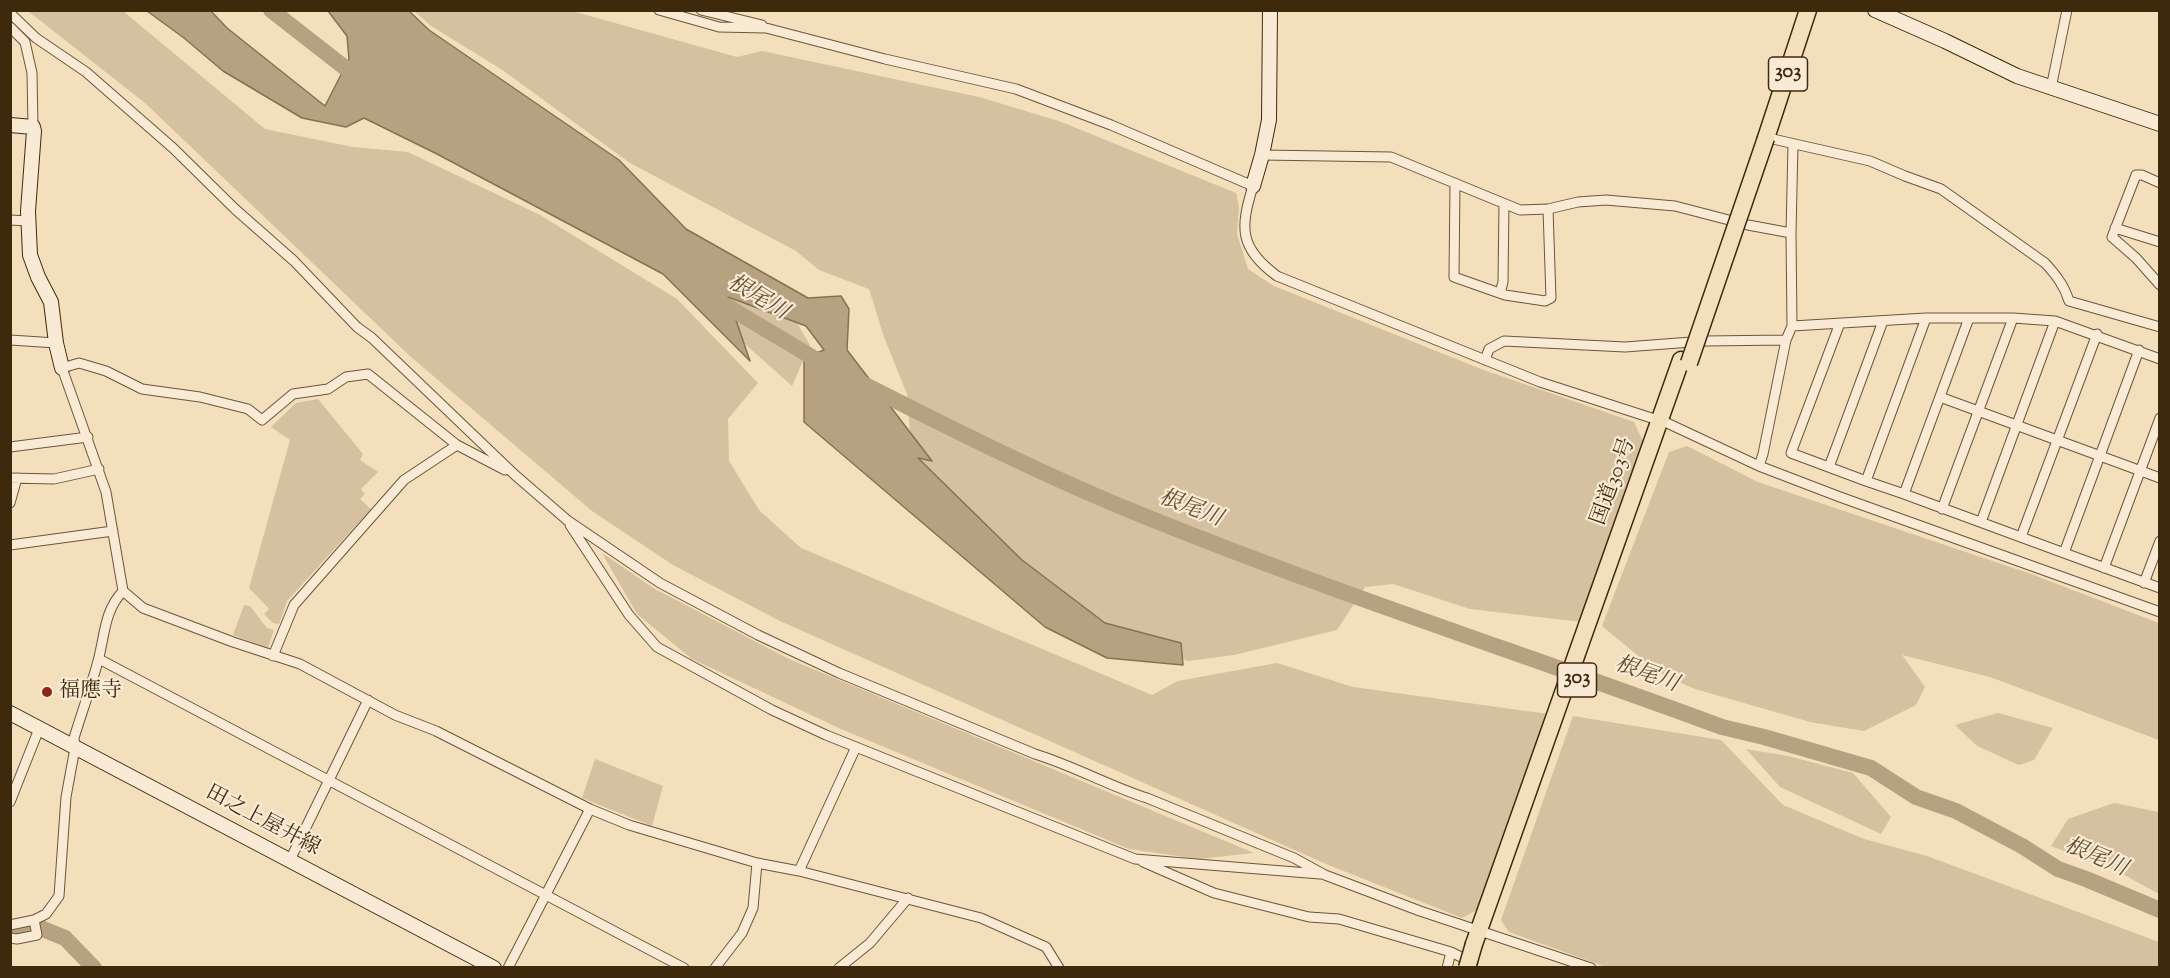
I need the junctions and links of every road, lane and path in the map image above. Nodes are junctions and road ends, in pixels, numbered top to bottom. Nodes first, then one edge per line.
1 (659, 10) edge
2 (701, 10) edge
3 (1270, 10) edge
4 (1800, 10) edge
5 (1809, 10) edge
6 (1875, 10) edge
7 (2067, 10) edge
8 (10, 13) edge
9 (10, 27) edge
10 (766, 28) junction
11 (10, 35) edge
12 (29, 44) junction
13 (2051, 88) junction
14 (2160, 124) edge
15 (10, 125) edge
16 (33, 127) junction
17 (1764, 137) junction
18 (1792, 144) junction
19 (1262, 155) junction
20 (1455, 183) junction
21 (2160, 183) edge
22 (1253, 186) junction
23 (1504, 204) junction
24 (1548, 209) junction
25 (10, 220) edge
26 (28, 221) junction
27 (2115, 228) junction
28 (1791, 233) junction
29 (2160, 242) edge
30 (2160, 285) edge
31 (1500, 293) junction
32 (1926, 318) junction
33 (1969, 318) junction
34 (2013, 318) junction
35 (1883, 321) junction
36 (2055, 321) junction
37 (1839, 323) junction
38 (1792, 326) junction
39 (2160, 327) edge
40 (2097, 334) junction
41 (10, 340) edge
42 (1786, 340) junction
43 (56, 344) junction
44 (2139, 350) junction
45 (2160, 359) edge
46 (1485, 360) junction
47 (62, 368) junction
48 (1940, 397) junction
49 (1979, 412) junction
50 (2160, 418) edge
51 (1663, 422) junction
52 (2015, 426) junction
53 (88, 437) junction
54 (2057, 441) junction
55 (457, 445) junction
56 (10, 447) edge
57 (2100, 456) junction
58 (1759, 466) junction
59 (1829, 467) junction
60 (99, 469) junction
61 (2140, 471) junction
62 (515, 475) junction
63 (14, 478) edge
64 (2160, 478) edge
65 (1866, 481) junction
66 (1904, 494) junction
67 (10, 502) edge
68 (1942, 509) junction
69 (567, 520) junction
70 (1981, 522) junction
71 (113, 531) junction
72 (2021, 537) junction
73 (2160, 541) edge
74 (10, 545) edge
75 (2064, 553) junction
76 (2104, 568) junction
77 (2144, 583) junction
78 (2160, 588) edge
79 (123, 591) junction
80 (2160, 612) edge
81 (273, 656) junction
82 (99, 659) junction
83 (368, 700) junction
84 (10, 713) edge
85 (39, 729) junction
86 (856, 747) junction
87 (75, 748) junction
88 (329, 780) junction
89 (10, 802) edge
90 (590, 809) junction
91 (1135, 859) junction
92 (290, 860) junction
93 (757, 863) junction
94 (799, 871) junction
95 (1325, 875) junction
96 (546, 895) junction
97 (908, 898) junction
98 (10, 925) edge
99 (35, 925) junction
100 (1483, 932) junction
101 (10, 939) edge
102 (1451, 952) junction
103 (1473, 966) edge
104 (494, 968) edge
105 (508, 968) edge
106 (684, 968) edge
107 (715, 968) edge
108 (840, 968) edge
109 (1059, 968) edge
110 (1447, 968) edge
111 (1591, 968) edge

1 - 10 street
2 - 10 street
3 - 19 street
4 - 17 highway, 国道303号 / 303
5 - 17 highway, 国道303号 / 303
6 - 13 street
7 - 13 street
8 - 62 street
9 - 12 street
10 - 22 street
11 - 12 street
12 - 16 street
13 - 14 street
15 - 16 street
16 - 26 street
17 - 18 street
17 - 51 highway, 国道303号 / 303, bridge
18 - 28 street
18 - 39 street
19 - 20 street
19 - 22 street
20 - 23 street
20 - 31 street
21 - 27 street
22 - 46 street
23 - 24 street
23 - 31 street
24 - 28 street
24 - 31 street
25 - 26 street
26 - 43 street
27 - 29 street
27 - 30 street
28 - 38 street
32 - 33 street
32 - 35 street
32 - 65 street
33 - 34 street
33 - 48 street
34 - 36 street
34 - 49 street
35 - 37 street
35 - 59 street
36 - 40 street
36 - 52 street
37 - 38 street
37 - 59 street
38 - 42 street
40 - 44 street
40 - 54 street
41 - 43 street
42 - 46 street
42 - 58 street
43 - 47 street
44 - 45 street
44 - 57 street
46 - 51 street
47 - 53 street
47 - 55 street
48 - 49 street
48 - 66 street
49 - 52 street
49 - 68 street
50 - 61 street
51 - 58 street
51 - 100 highway, 国道303号 / 303
52 - 54 street
52 - 70 street
53 - 56 street
53 - 60 street
54 - 57 street
54 - 72 street
55 - 62 street
55 - 81 street
57 - 61 street
57 - 75 street
58 - 80 street
59 - 65 street
60 - 63 street
60 - 71 street
61 - 64 street
61 - 76 street
62 - 69 street
63 - 67 street
65 - 66 street
66 - 68 street
68 - 70 street
69 - 86 street
69 - 95 street
70 - 72 street
71 - 74 street
71 - 79 street
72 - 75 street
73 - 77 street
75 - 76 street
76 - 77 street
77 - 78 street
79 - 81 street
79 - 82 street
81 - 83 street
82 - 87 street
82 - 88 street
83 - 88 street
83 - 90 street
84 - 85 street, 田之上屋井線
85 - 87 street, 田之上屋井線
85 - 89 street
86 - 91 street
86 - 94 street
87 - 92 street, 田之上屋井線
87 - 99 street
88 - 92 street
88 - 96 street
90 - 93 street
90 - 96 street
91 - 95 street
91 - 102 street
92 - 104 street, 田之上屋井線
93 - 94 street
93 - 107 street
94 - 97 street
95 - 100 street
96 - 105 street
96 - 106 street
97 - 108 street
97 - 109 street
98 - 99 street
99 - 101 street
100 - 103 highway, 国道303号 / 303, bridge
100 - 111 street
102 - 103 street
102 - 110 street

